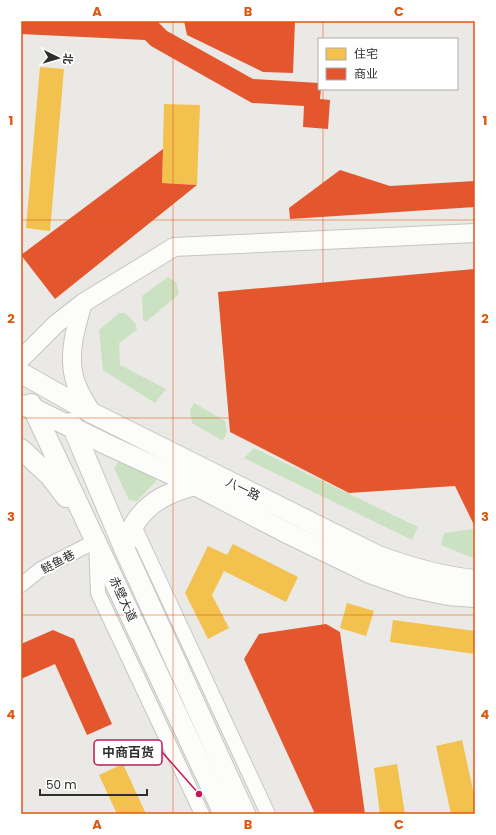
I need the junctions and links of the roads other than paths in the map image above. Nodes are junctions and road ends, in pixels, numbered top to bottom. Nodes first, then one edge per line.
1 (475, 233) edge
2 (83, 303) junction
3 (21, 359) edge
4 (21, 372) edge
5 (21, 384) edge
6 (59, 395) junction
7 (27, 406) edge
8 (92, 413) junction
9 (73, 428) junction
10 (21, 449) edge
11 (195, 485) junction
12 (134, 526) junction
13 (93, 535) junction
14 (124, 548) junction
15 (475, 580) edge
16 (21, 585) edge
17 (475, 597) edge
18 (202, 814) edge
19 (224, 814) edge
20 (245, 814) edge
21 (268, 814) edge

1 - 2 street
2 - 3 street
2 - 8 street
4 - 6 main road, 八一路
5 - 7 main road, 赤壁大道
6 - 8 main road, 八一路
6 - 9 main road, 赤壁大道
7 - 9 main road, 八一路
7 - 13 main road, 赤壁大道
8 - 15 main road, 八一路
9 - 11 main road, 八一路
9 - 14 main road, 赤壁大道
10 - 13 main road
11 - 12 main road
11 - 17 main road, 八一路
12 - 14 main road
12 - 21 street
13 - 16 street, 鲢鱼巷
13 - 18 street
13 - 19 main road, 赤壁大道
14 - 20 main road, 赤壁大道

